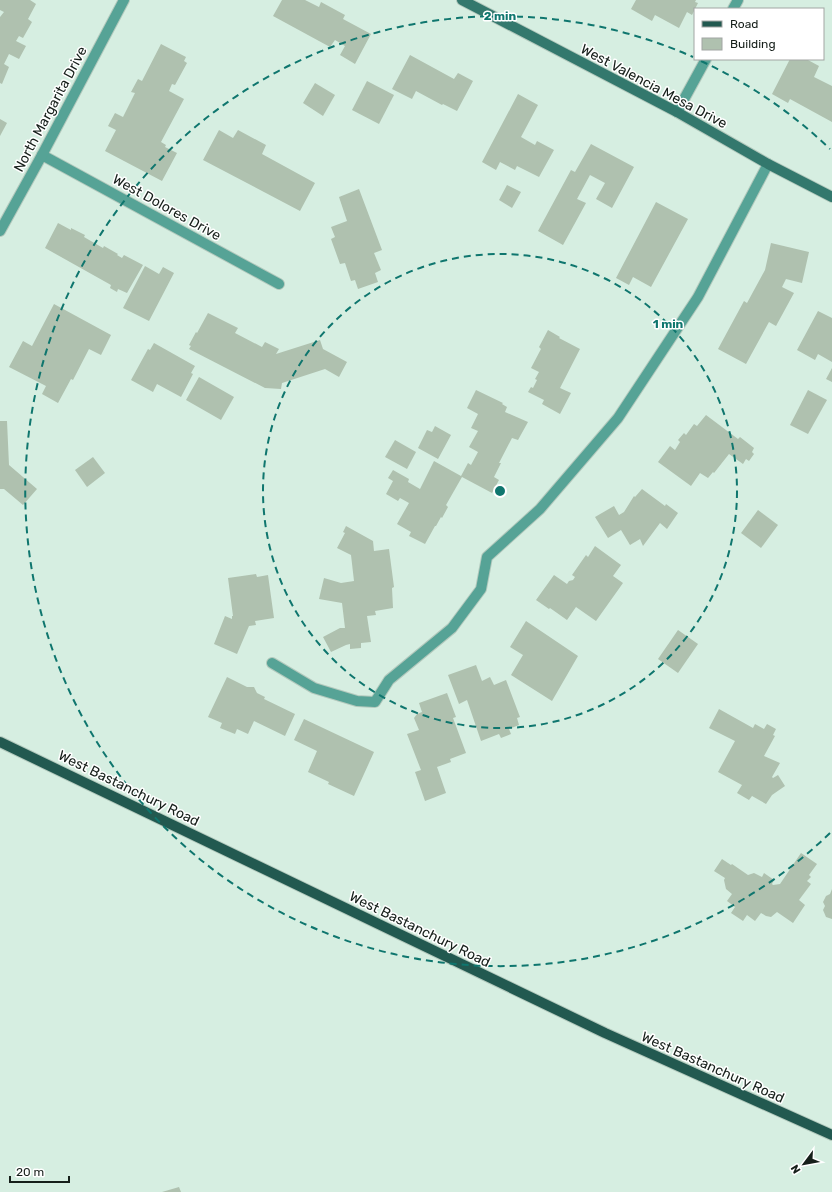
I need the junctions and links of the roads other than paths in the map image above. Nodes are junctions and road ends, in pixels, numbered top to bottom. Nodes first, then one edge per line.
1 (124, 0) edge
2 (462, 0) edge
3 (705, 60) edge
4 (677, 112) junction
5 (42, 155) junction
6 (768, 164) junction
7 (832, 197) edge
8 (0, 231) edge
9 (279, 284) dead end
10 (272, 663) dead end
11 (0, 742) edge
12 (832, 1135) edge

1 - 5 street, North Margarita Drive
2 - 4 street, West Valencia Mesa Drive
3 - 4 street
4 - 6 street, West Valencia Mesa Drive
5 - 8 street, North Margarita Drive
5 - 9 street, West Dolores Drive
6 - 7 street, West Valencia Mesa Drive
6 - 10 street
11 - 12 main road, West Bastanchury Road

